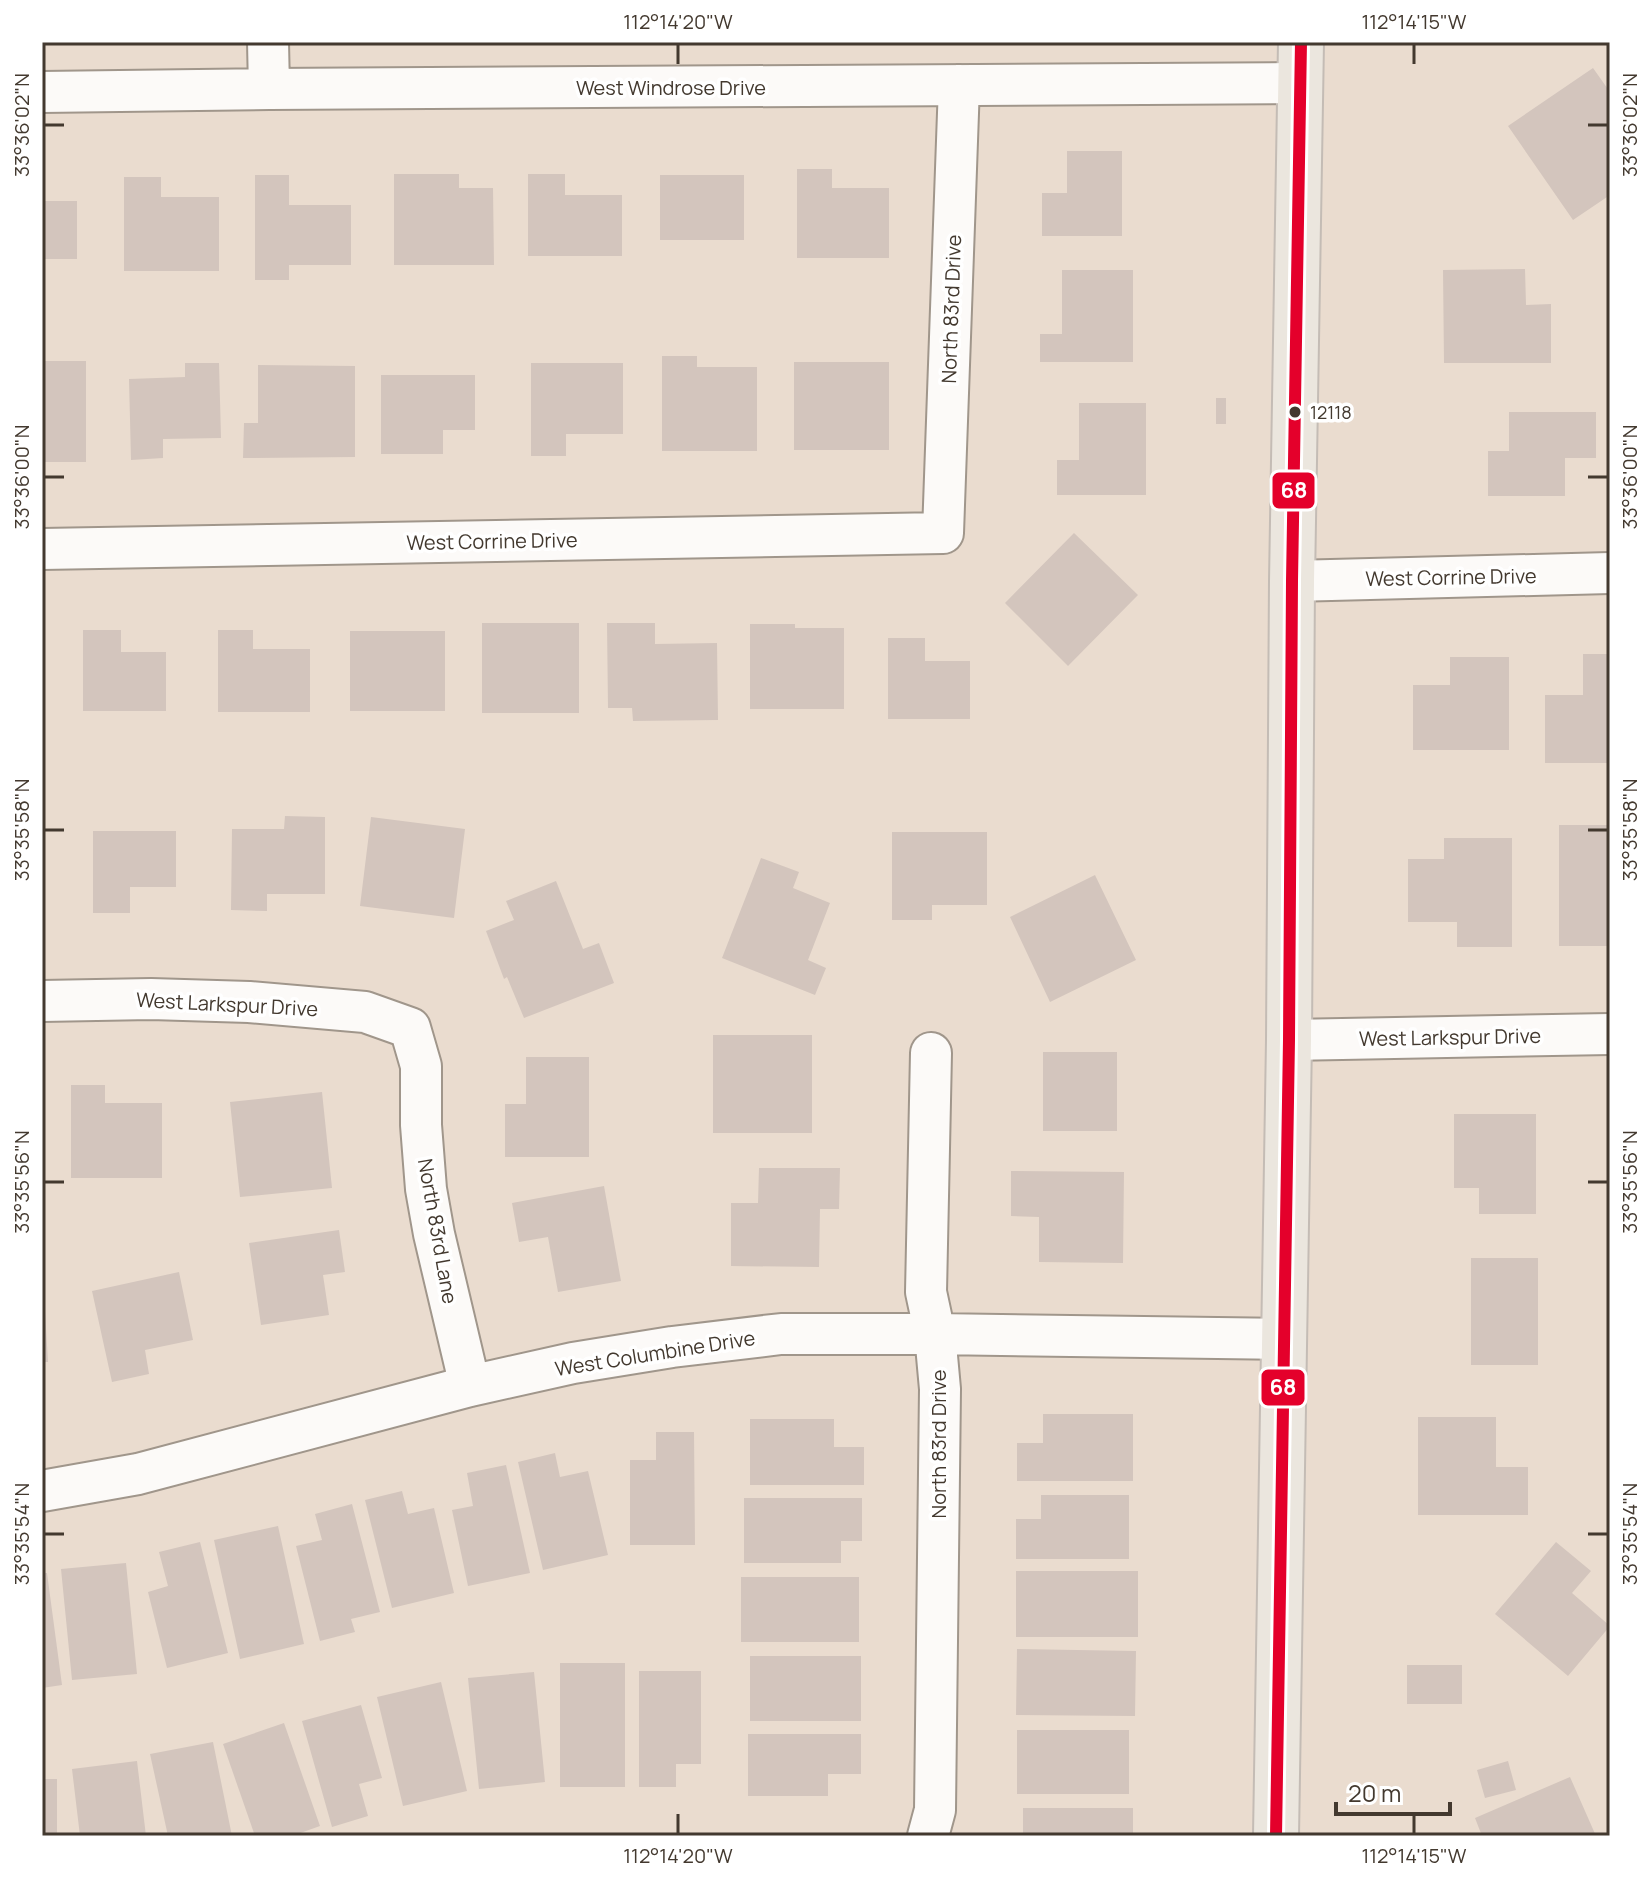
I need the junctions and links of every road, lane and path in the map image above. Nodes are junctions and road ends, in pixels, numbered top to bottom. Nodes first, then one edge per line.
1 (268, 42) edge
2 (1301, 63) edge
3 (959, 85) junction
4 (269, 89) junction
5 (42, 92) edge
6 (943, 533) joint
7 (42, 549) edge
8 (1610, 573) edge
9 (1292, 581) junction
10 (42, 1001) edge
11 (410, 1028) joint
12 (1610, 1034) edge
13 (1289, 1040) junction
14 (931, 1053) dead end
15 (935, 1334) junction
16 (1283, 1339) junction
17 (470, 1386) junction
18 (42, 1491) edge
19 (928, 1836) edge
20 (1276, 1836) edge

1 - 4 street
2 - 3 street, West Windrose Drive
2 - 9 main road
3 - 4 street, West Windrose Drive
3 - 6 street, North 83rd Drive
4 - 5 street, West Windrose Drive
6 - 7 street, West Corrine Drive
8 - 9 street, West Corrine Drive
9 - 13 main road
10 - 11 street, West Larkspur Drive
11 - 17 street, North 83rd Lane
12 - 13 street, West Larkspur Drive
13 - 16 main road
14 - 15 street, North 83rd Drive
15 - 16 street, West Columbine Drive
15 - 17 street, West Columbine Drive
15 - 19 street, North 83rd Drive
16 - 20 main road
17 - 18 street, West Columbine Drive

